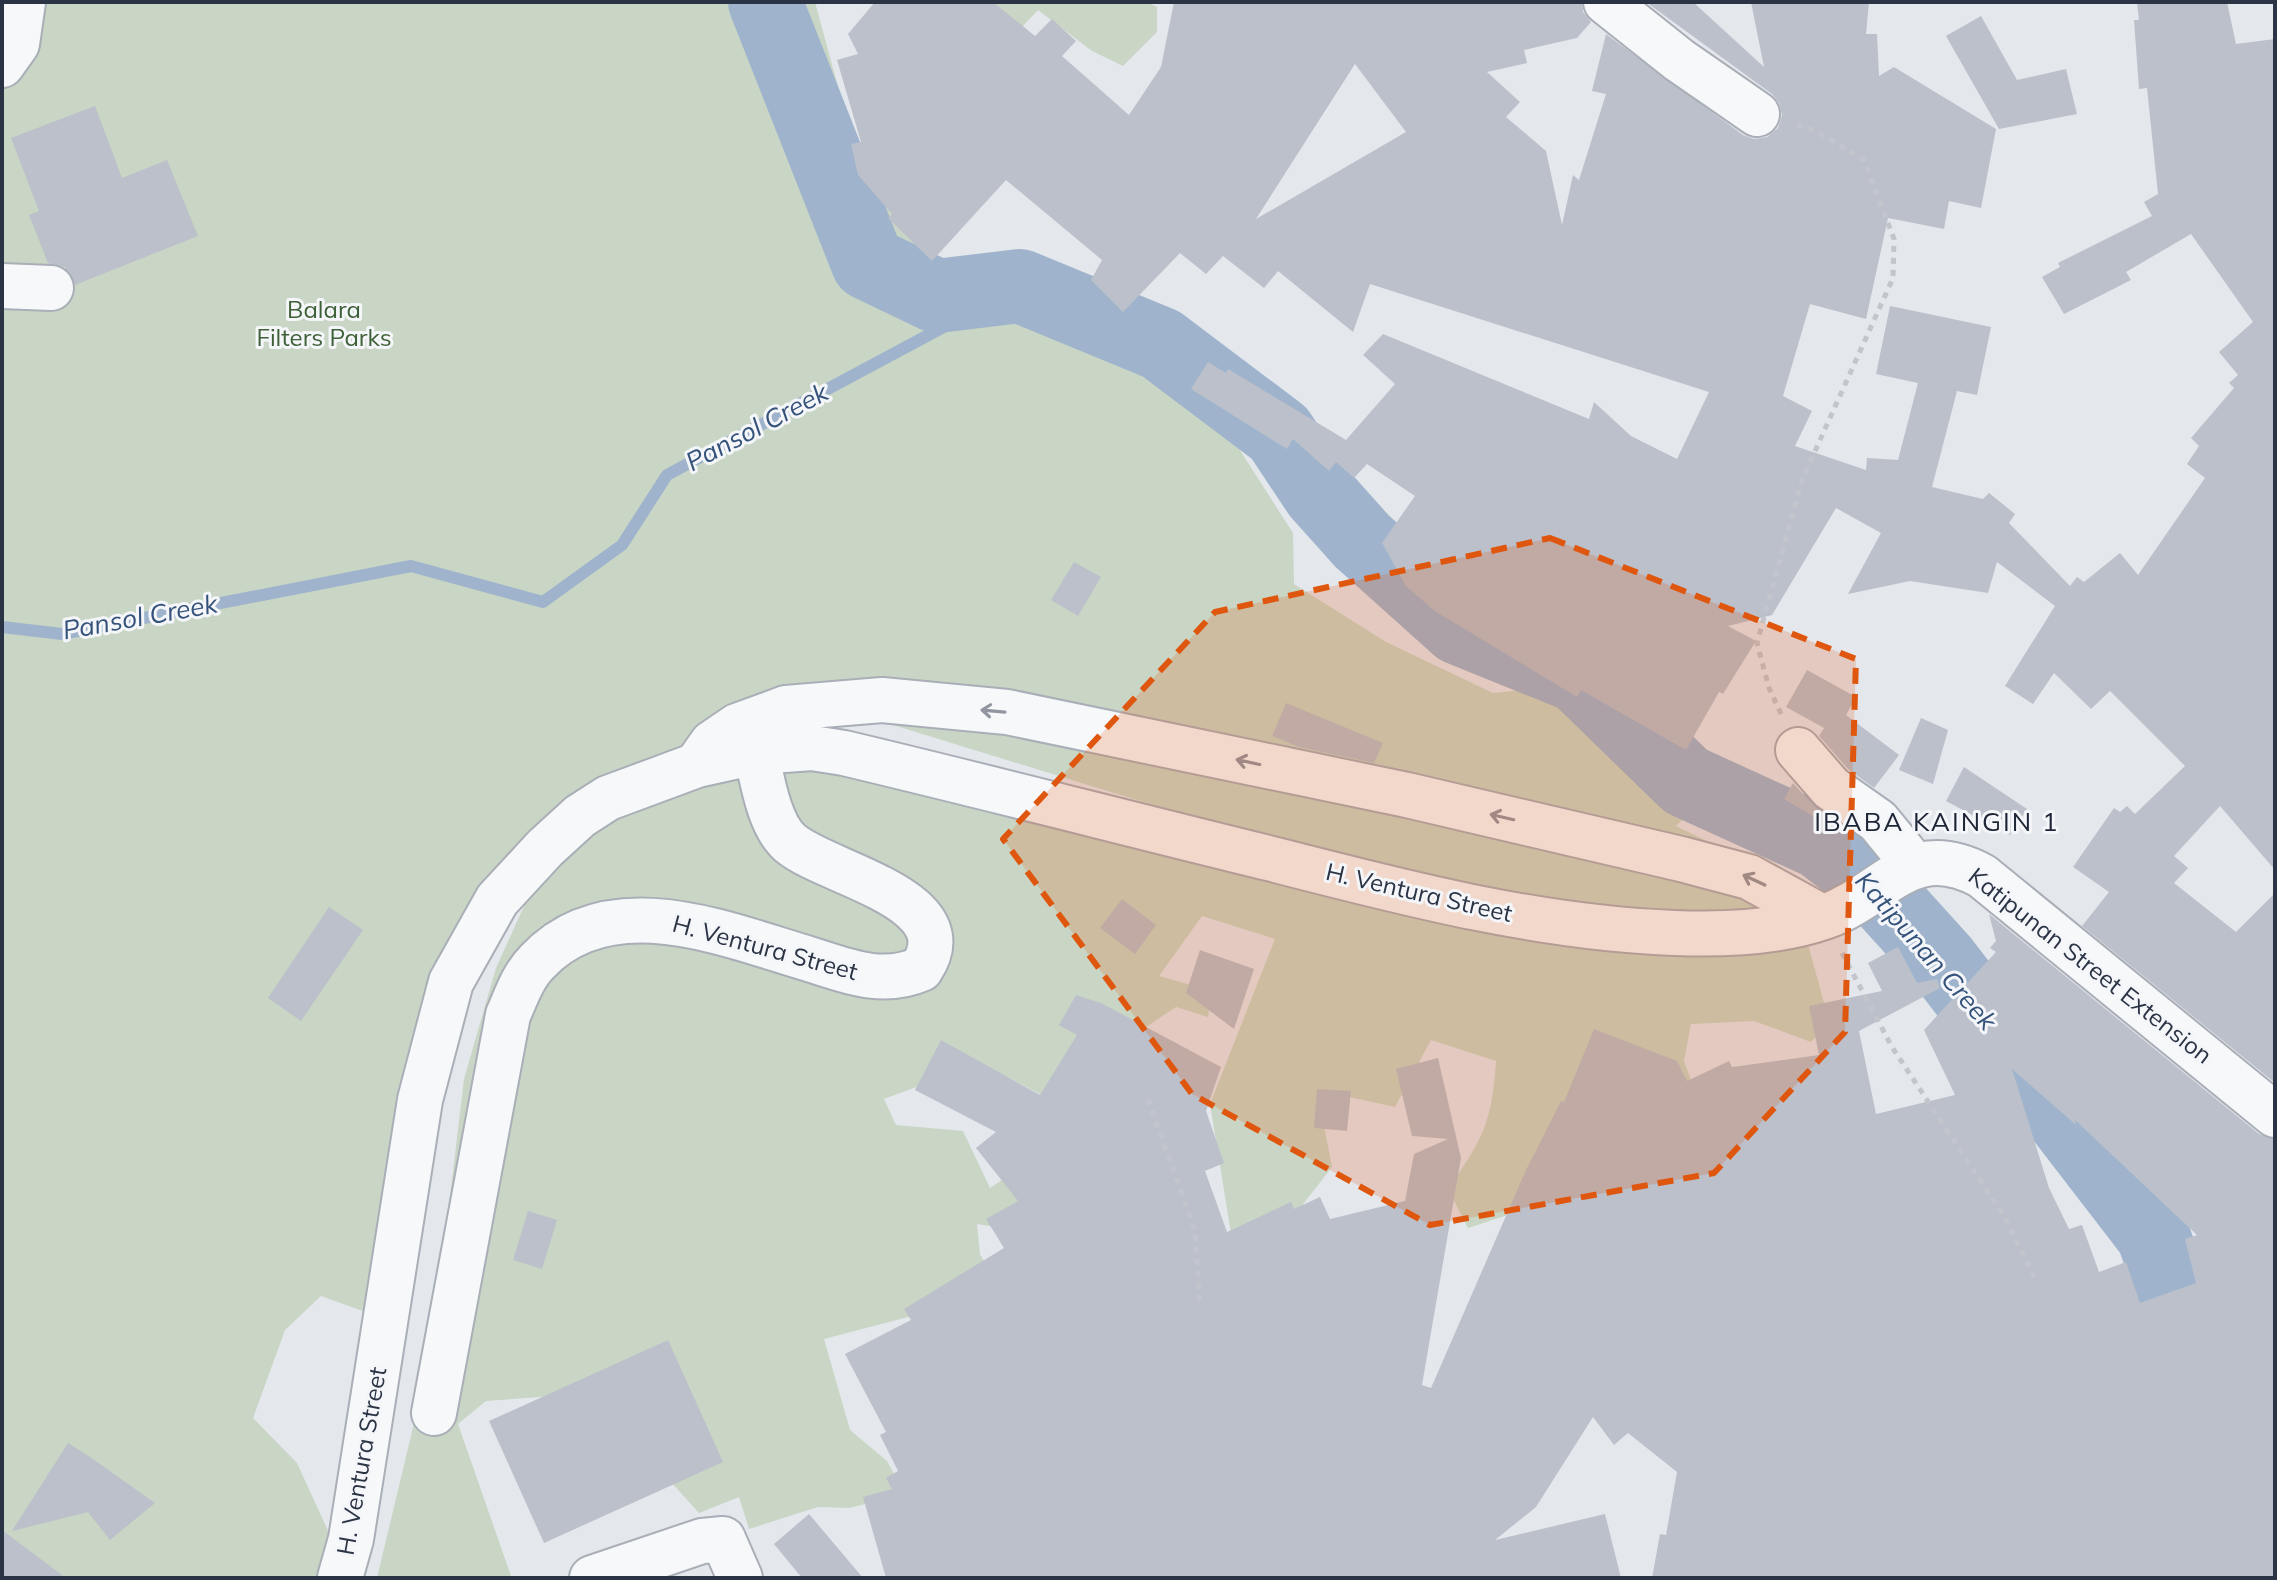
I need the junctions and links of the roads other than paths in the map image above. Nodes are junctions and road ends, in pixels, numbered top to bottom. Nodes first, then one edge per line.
1 (23, 2) edge
2 (1606, 2) edge
3 (2, 65) edge
4 (1757, 114) road end
5 (2, 286) edge
6 (51, 288) dead end
7 (1798, 750) road end
8 (756, 752) junction
9 (697, 765) junction
10 (1902, 870) junction
11 (1835, 912) junction
12 (513, 913) dead end
13 (2275, 1115) edge
14 (434, 1413) dead end
15 (340, 1578) edge
16 (370, 1578) edge
17 (592, 1578) edge
18 (740, 1578) edge

1 - 3 street
2 - 4 street
5 - 6 street
7 - 10 street
8 - 9 street, H. Ventura Street
8 - 11 street, H. Ventura Street
8 - 14 street, H. Ventura Street
11 -> 9 street
9 - 15 street, H. Ventura Street
10 - 11 street, H. Ventura Street
10 - 13 street, Katipunan Street Extension
12 - 16 street
17 - 18 street

